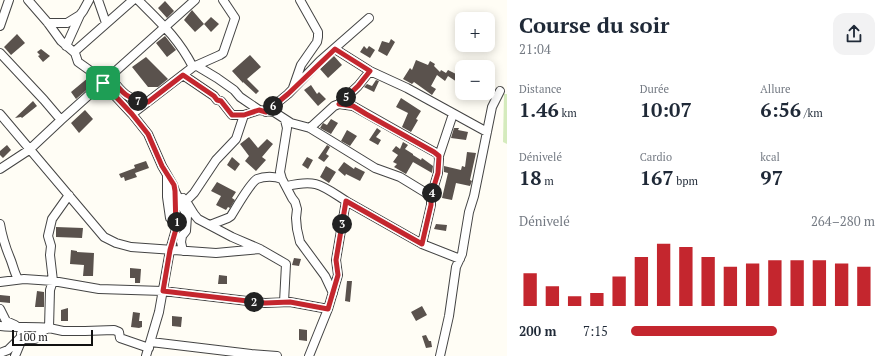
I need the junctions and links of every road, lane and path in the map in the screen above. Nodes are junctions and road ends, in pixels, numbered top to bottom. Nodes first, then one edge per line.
1 (28, 0) edge
2 (89, 0) edge
3 (98, 0) edge
4 (223, 0) edge
5 (300, 0) edge
6 (132, 1) edge
7 (191, 1) edge
8 (6, 4) edge
9 (80, 15) junction
10 (369, 18) dead end
11 (48, 23) junction
12 (106, 23) junction
13 (0, 26) edge
14 (166, 27) junction
15 (64, 43) junction
16 (335, 49) junction
17 (74, 52) junction
18 (0, 53) edge
19 (195, 67) junction
20 (370, 71) junction
21 (183, 75) junction
22 (110, 77) junction
23 (103, 83) junction
24 (293, 88) junction
25 (500, 91) dead end
26 (119, 95) junction
27 (148, 102) junction
28 (339, 104) junction
29 (263, 111) junction
30 (0, 114) edge
31 (132, 114) junction
32 (453, 114) junction
33 (244, 115) junction
34 (61, 120) junction
35 (285, 120) junction
36 (310, 128) junction
37 (487, 132) junction
38 (30, 150) junction
39 (439, 156) junction
40 (0, 169) edge
41 (167, 175) junction
42 (282, 179) junction
43 (287, 186) junction
44 (175, 191) junction
45 (69, 195) junction
46 (431, 196) junction
47 (186, 201) junction
48 (346, 201) junction
49 (177, 223) junction
50 (0, 224) edge
51 (210, 225) junction
52 (422, 244) junction
53 (260, 249) junction
54 (170, 250) junction
55 (183, 251) junction
56 (460, 259) junction
57 (18, 279) junction
58 (53, 281) junction
59 (0, 282) edge
60 (163, 291) junction
61 (333, 292) junction
62 (284, 302) junction
63 (0, 309) edge
64 (328, 309) junction
65 (0, 326) edge
66 (18, 328) junction
67 (49, 328) junction
68 (22, 337) junction
69 (149, 348) edge
70 (0, 353) edge
71 (251, 355) edge
72 (15, 356) edge
73 (277, 356) edge
74 (309, 356) edge
75 (440, 356) edge

1 - 11 street
2 - 9 street
3 - 12 street
4 - 19 street
5 - 24 street
6 - 12 street
6 - 14 street
7 - 14 street
8 - 13 street
9 - 11 street
9 - 15 street
10 - 16 street
11 - 15 street
12 - 17 street
14 - 19 street
14 - 22 street
15 - 17 street
16 - 20 street
16 - 24 street
17 - 23 street
18 - 34 street
19 - 21 street
19 - 29 street
20 - 28 street
20 - 32 street
21 - 27 street
21 - 33 street
22 - 23 street
22 - 26 street
23 - 26 street
23 - 34 street
24 - 29 street
25 - 37 street
26 - 27 street
26 - 31 street
27 - 31 street
28 - 36 street
28 - 39 street
29 - 33 street
29 - 35 street
30 - 38 street
31 - 41 street
32 - 37 street
32 - 39 street
33 - 47 street
34 - 38 street
35 - 36 street
35 - 42 street
36 - 46 street
37 - 56 street
38 - 40 street
38 - 45 street
39 - 46 street
41 - 44 street
41 - 49 street
42 - 43 street
42 - 51 street
43 - 48 street
43 - 61 street
44 - 47 street
44 - 49 street
44 - 55 street
45 - 54 street
45 - 58 street
46 - 52 street
47 - 51 street
48 - 52 street
48 - 61 street
49 - 54 street
50 - 57 street
51 - 53 street
52 - 56 street
53 - 55 street
53 - 62 street
54 - 55 street
54 - 60 street
56 - 75 street
57 - 58 street
57 - 59 street
58 - 60 street
58 - 67 street
60 - 62 street
60 - 69 street
61 - 64 street
62 - 64 street
63 - 66 street
64 - 74 street
65 - 66 street
66 - 67 street
66 - 68 street
67 - 68 street
67 - 69 street
68 - 70 street
68 - 72 street
69 - 71 street
71 - 73 street

